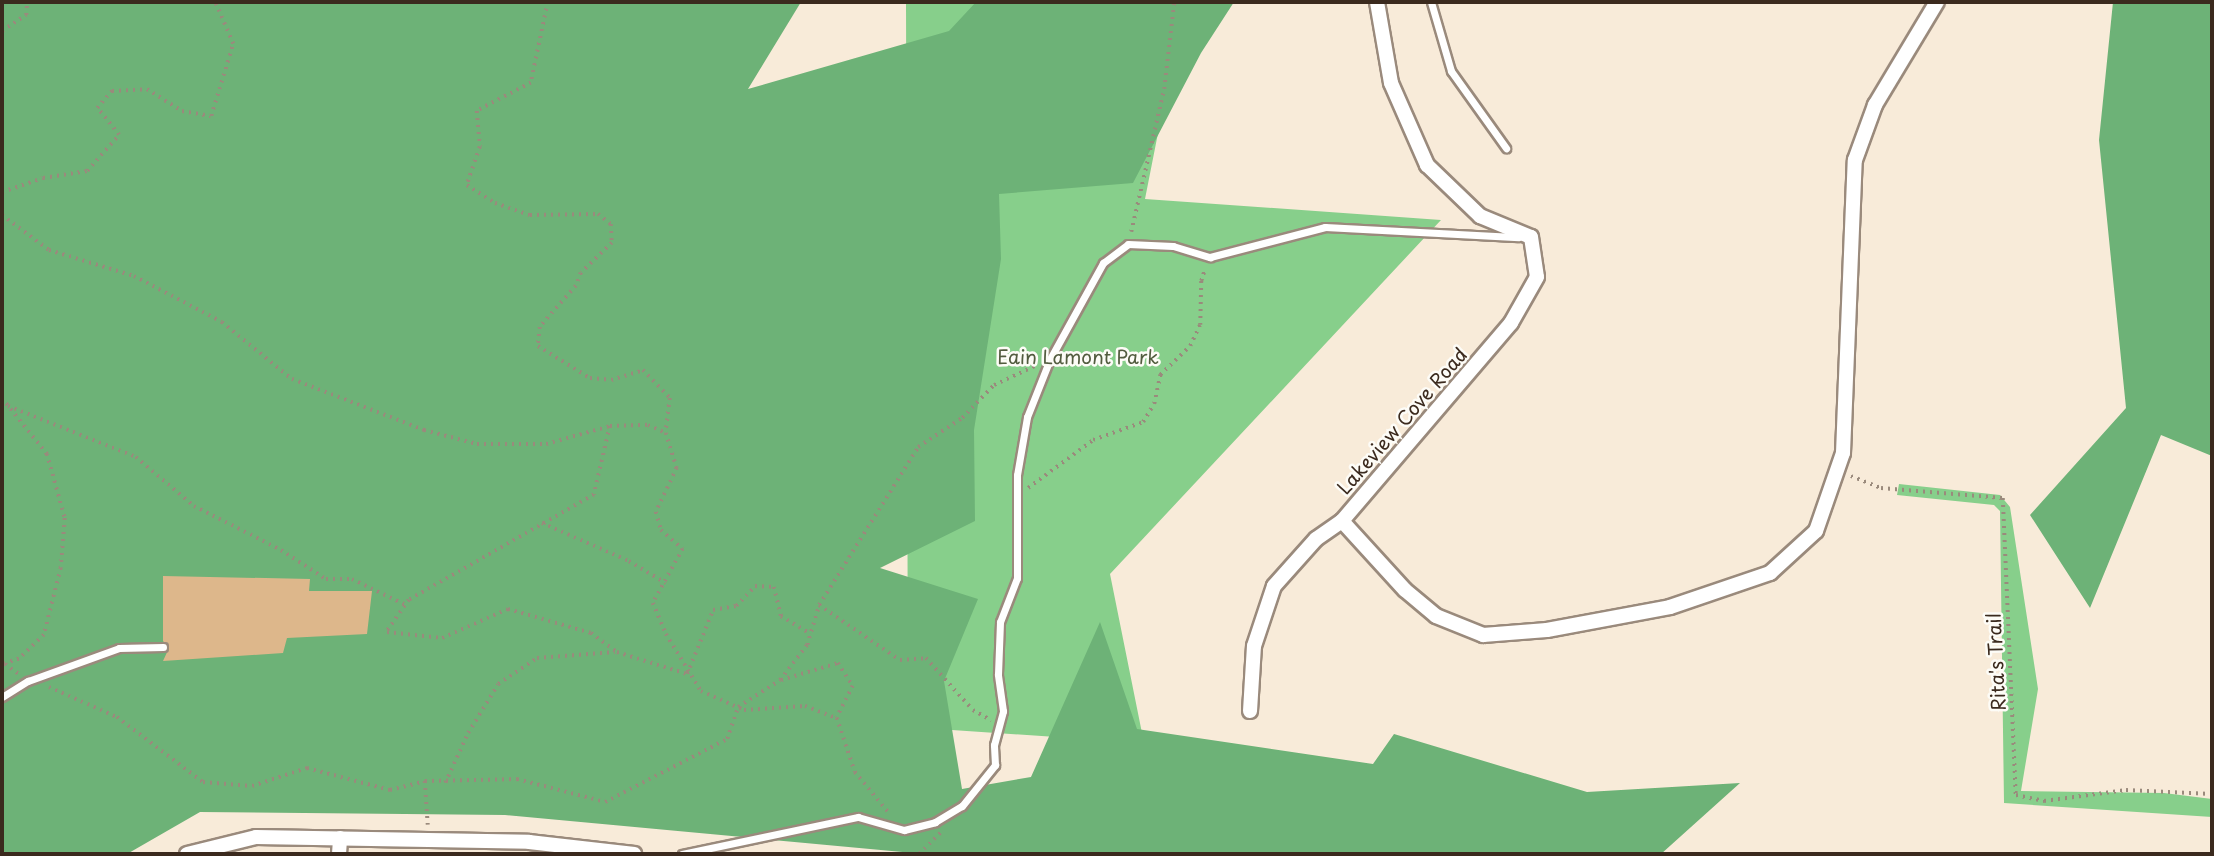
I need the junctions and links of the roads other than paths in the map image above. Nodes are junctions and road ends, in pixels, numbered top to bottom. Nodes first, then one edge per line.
1 (1377, 2) edge
2 (1431, 2) edge
3 (1937, 2) edge
4 (1506, 148) dead end
5 (1531, 237) junction
6 (1342, 521) junction
7 (163, 647) dead end
8 (2, 697) edge
9 (1250, 711) dead end
10 (340, 838) junction
11 (187, 854) edge
12 (340, 854) edge
13 (634, 854) edge
14 (682, 854) edge

1 - 5 street
2 - 4 lane
3 - 6 street, Lakeview Cove Road
5 - 6 street, Lakeview Cove Road
5 - 14 lane
6 - 9 street
7 - 8 lane
10 - 11 street
10 - 12 street
10 - 13 street

